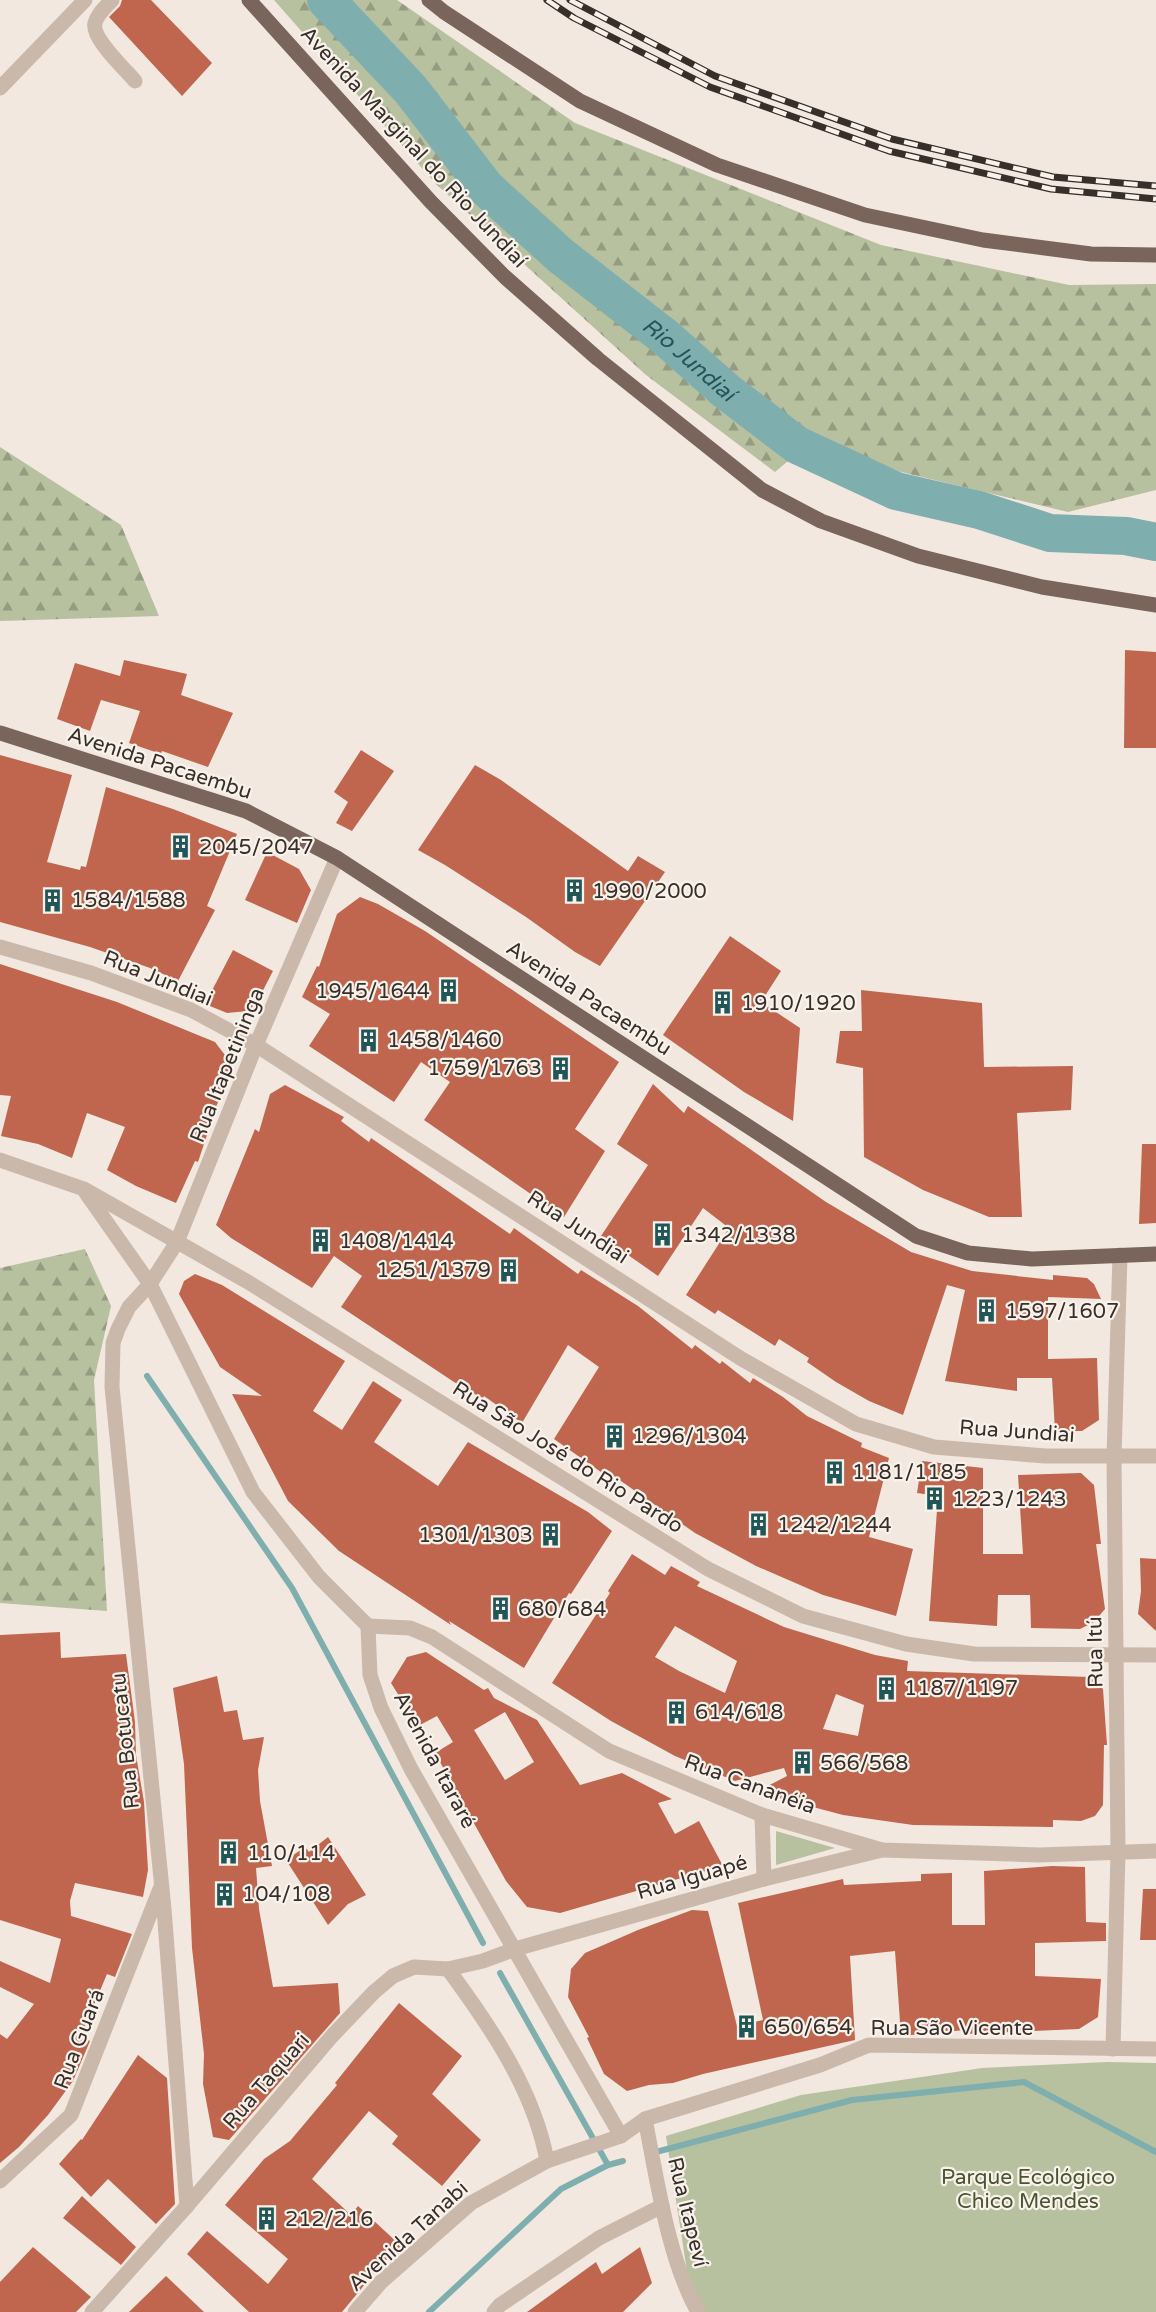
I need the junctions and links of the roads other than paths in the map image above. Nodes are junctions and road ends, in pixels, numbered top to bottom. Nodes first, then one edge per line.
1 (85, 0) edge
2 (112, 0) edge
3 (249, 0) edge
4 (429, 0) edge
5 (135, 81) dead end
6 (0, 88) edge
7 (1156, 255) edge
8 (1156, 605) edge
9 (0, 733) edge
10 (338, 858) junction
11 (0, 947) edge
12 (256, 1046) junction
13 (0, 1160) edge
14 (84, 1189) junction
15 (177, 1242) junction
16 (1156, 1254) edge
17 (1120, 1255) junction
18 (150, 1284) junction
19 (1156, 1456) edge
20 (1114, 1457) junction
21 (368, 1626) junction
22 (1156, 1655) edge
23 (1116, 1656) junction
24 (762, 1815) junction
25 (882, 1850) junction
26 (1156, 1851) edge
27 (1118, 1852) junction
28 (764, 1879) junction
29 (160, 1887) junction
30 (515, 1949) junction
31 (448, 1968) junction
32 (1113, 2049) junction
33 (1156, 2049) edge
34 (645, 2119) junction
35 (621, 2136) junction
36 (547, 2160) junction
37 (0, 2181) edge
38 (187, 2206) junction
39 (662, 2206) junction
40 (92, 2312) edge
41 (355, 2312) edge
42 (494, 2312) edge
43 (698, 2312) edge

1 - 6 street
2 - 5 street
3 - 8 main road, Avenida Marginal do Rio Jundiaí
4 - 7 main road
9 - 10 main road, Avenida Pacaembu
10 - 12 street, Rua Itapetininga
10 - 17 main road, Avenida Pacaembu
11 - 12 street, Rua Jundiai
12 - 15 street, Rua Itapetininga
12 - 20 street, Rua Jundiai
13 - 14 street, Rua São José do Rio Pardo
14 - 15 street, Rua São José do Rio Pardo
14 - 18 street
15 - 18 street, Rua Itapetininga
15 - 23 street, Rua São José do Rio Pardo
16 - 17 main road, Avenida Pacaembu
17 - 20 street, Rua Itú
18 - 21 street
18 - 29 street, Rua Botucatu
19 - 20 street, Rua Jundiai
20 - 23 street, Rua Itú
21 - 24 street, Rua Cananéia
21 - 30 street, Avenida Itararé
22 - 23 street, Rua São José do Rio Pardo
23 - 27 street, Rua Itú
24 - 25 street, Rua Cananéia
24 - 28 street
25 - 27 street, Rua Cananéia
25 - 28 street, Rua Iguapé
26 - 27 street, Rua Cananéia
27 - 32 street, Rua Itú
28 - 30 street, Rua Iguapé
29 - 37 street, Rua Guará
29 - 38 street, Rua Botucatu
30 - 31 street, Rua Taquari
30 - 35 street, Avenida Itararé
31 - 36 street
31 - 38 street, Rua Taquari
32 - 33 street, Rua São Vicente
32 - 34 street, Rua São Vicente
34 - 35 street, Rua São Vicente
34 - 39 street, Rua Itapeví
35 - 36 street, Avenida Tanabi
36 - 41 street, Avenida Tanabi
38 - 40 street, Rua Taquari
39 - 42 street
39 - 43 street, Rua Itapeví

